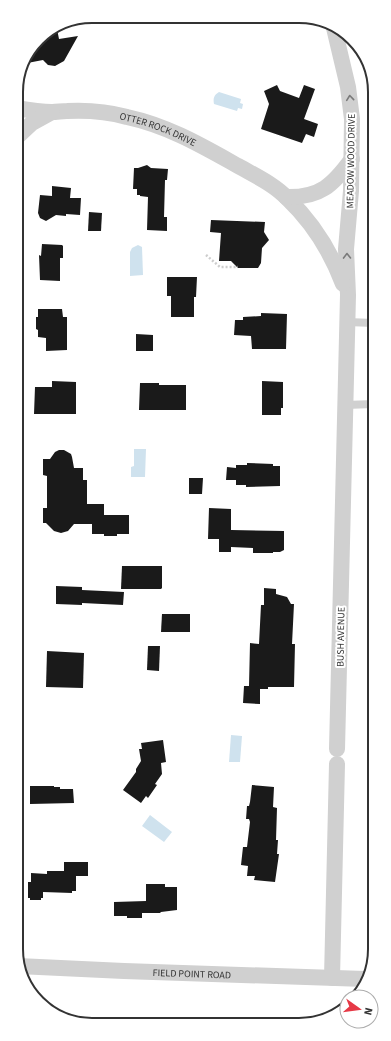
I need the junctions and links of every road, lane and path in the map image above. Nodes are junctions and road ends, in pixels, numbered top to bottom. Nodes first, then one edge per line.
1 (335, 33) edge
2 (23, 109) edge
3 (52, 112) junction
4 (23, 131) edge
5 (352, 159) junction
6 (286, 197) junction
7 (206, 255) dead end
8 (238, 266) dead end
9 (348, 295) junction
10 (347, 322) junction
11 (368, 323) edge
12 (368, 404) edge
13 (345, 406) junction
14 (25, 966) edge
15 (332, 978) junction
16 (361, 979) edge

5 -> 1 street, MEADOW WOOD DRIVE
2 - 3 street, OTTER ROCK DRIVE
3 - 4 street
3 - 6 street, OTTER ROCK DRIVE
5 - 6 street
9 -> 5 street, MEADOW WOOD DRIVE
6 - 9 street, OTTER ROCK DRIVE
7 - 8 path
9 - 10 street, BUSH AVENUE
10 - 11 lane
10 - 13 street, BUSH AVENUE
12 - 13 lane
13 - 15 street, BUSH AVENUE
14 - 15 street, FIELD POINT ROAD
15 - 16 street, FIELD POINT ROAD

